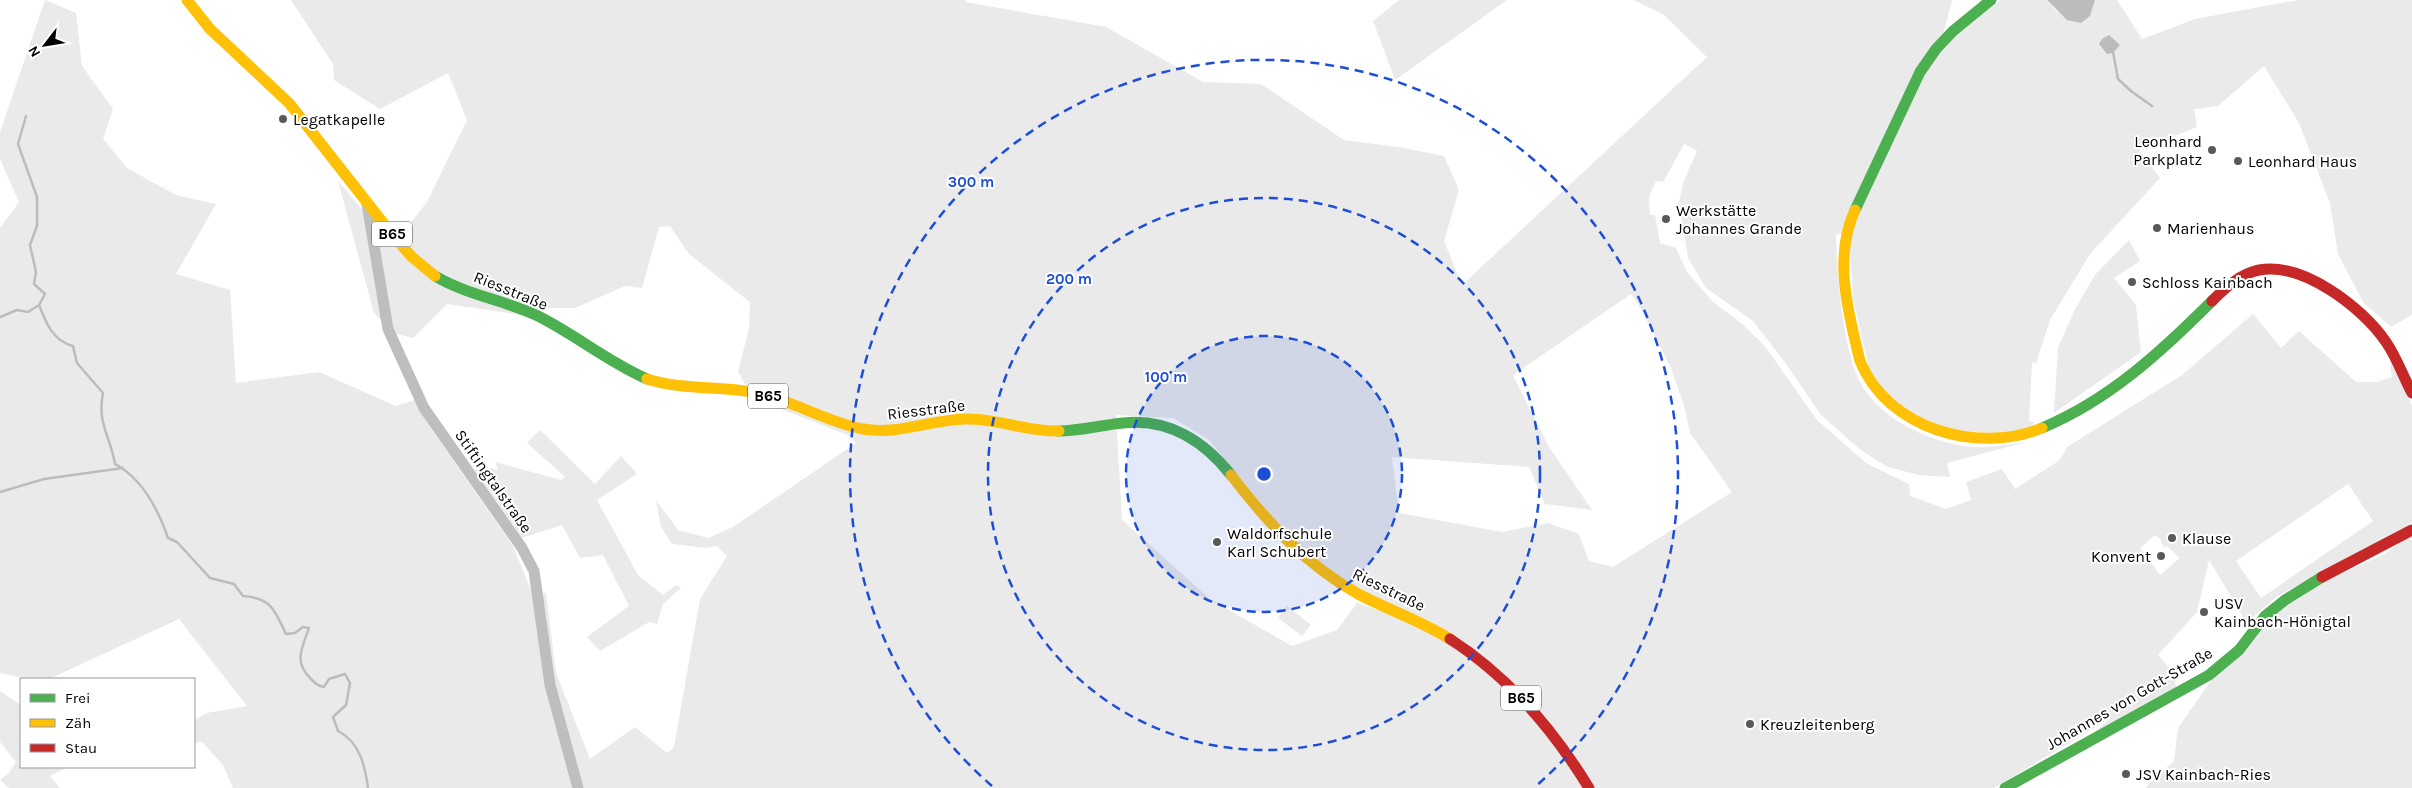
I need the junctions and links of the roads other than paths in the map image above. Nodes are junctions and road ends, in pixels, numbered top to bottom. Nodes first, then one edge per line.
1 (187, 0) edge
2 (1991, 0) edge
3 (366, 200) junction
4 (2412, 393) edge
5 (2412, 530) edge
6 (578, 788) edge
7 (1590, 788) edge
8 (2005, 788) edge

1 - 3 main road, Riesstraße / B65
2 - 4 main road
3 - 6 street, Stiftingtalstraße
3 - 7 main road, Riesstraße / B65
5 - 8 main road, Johannes von Gott-Straße

